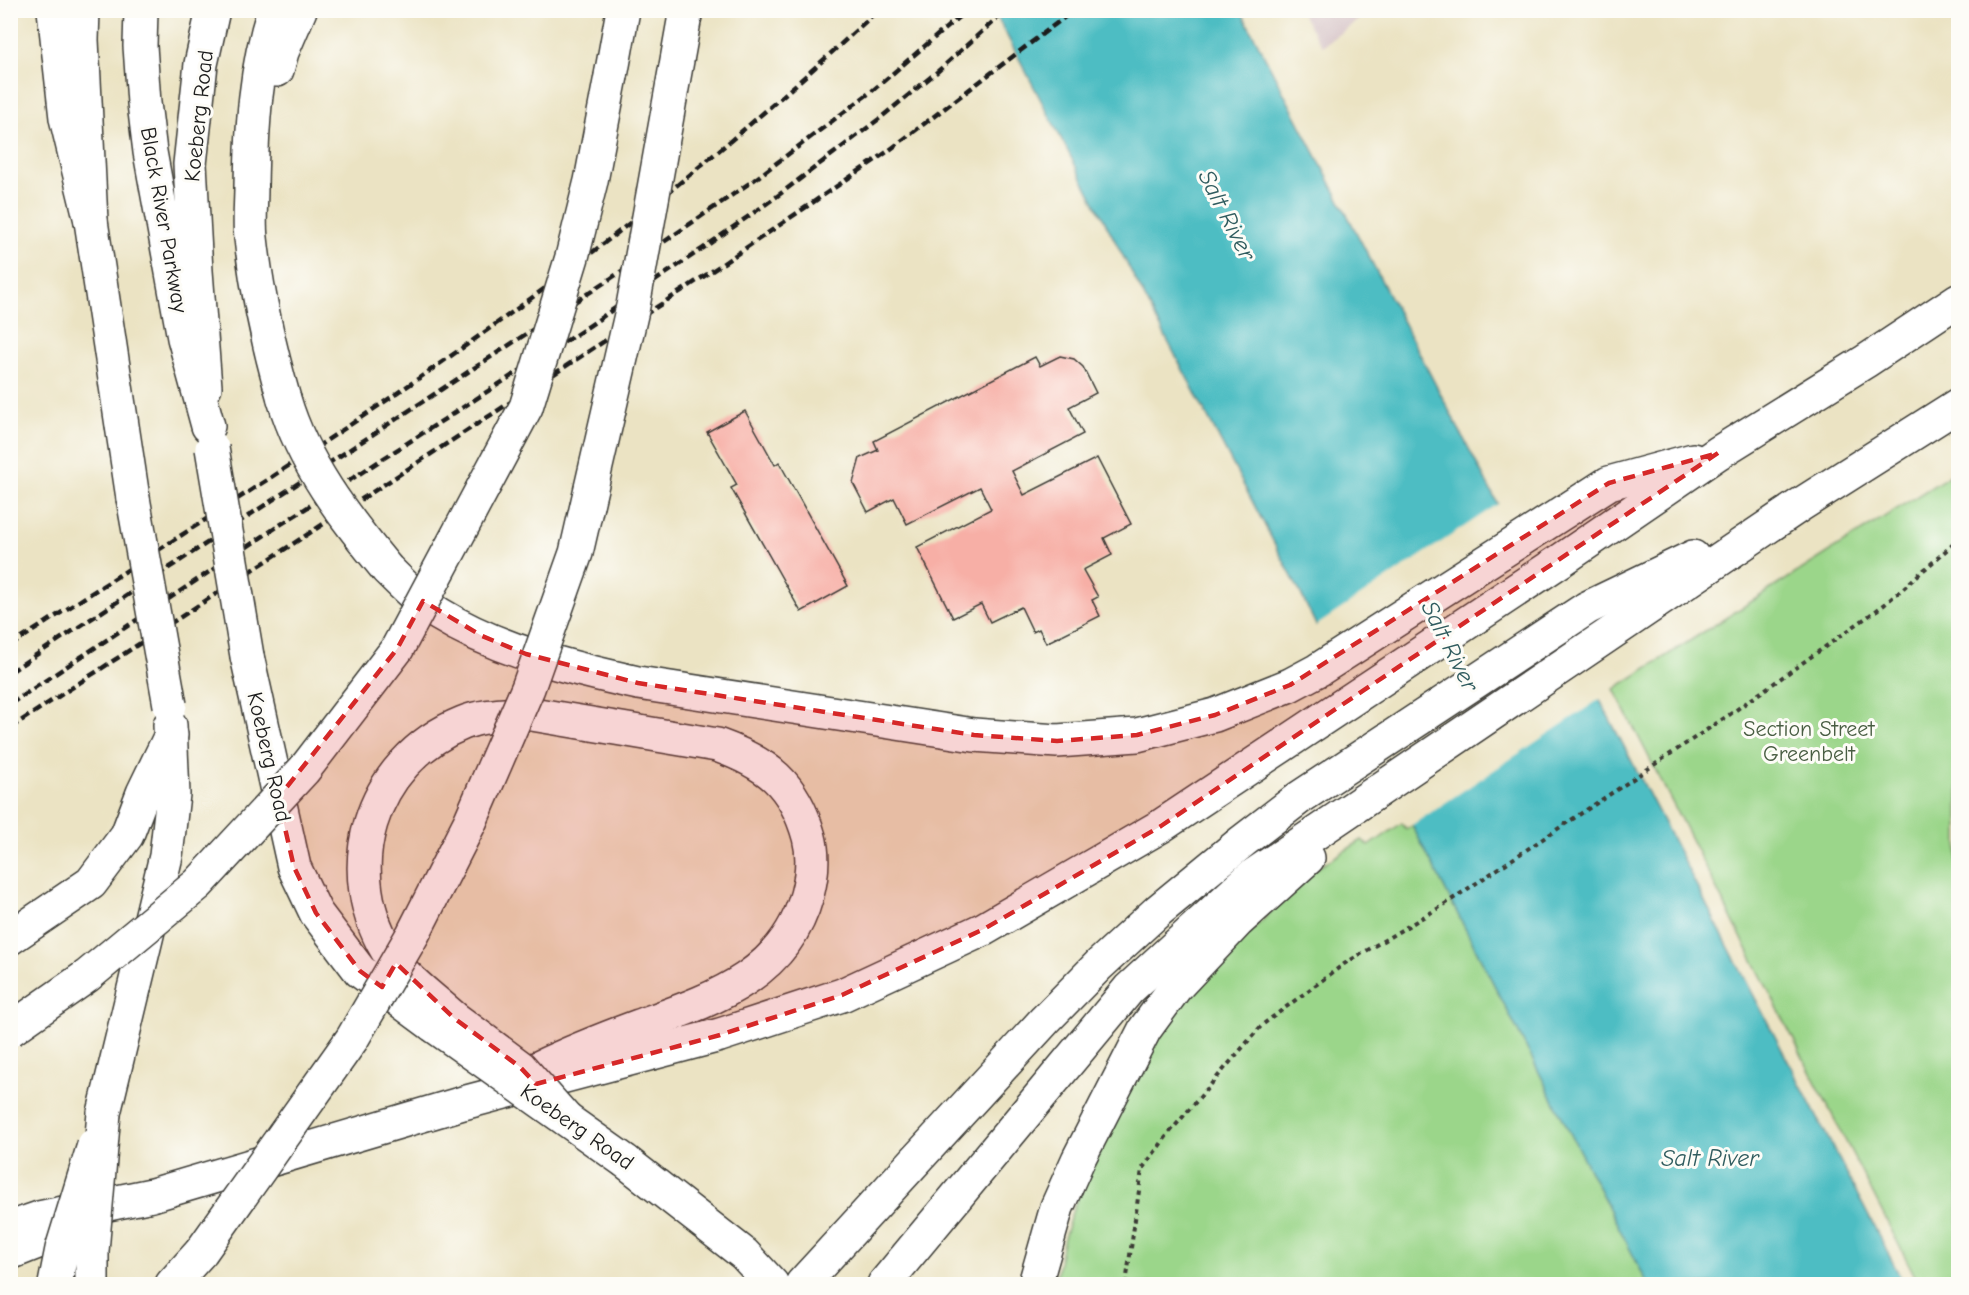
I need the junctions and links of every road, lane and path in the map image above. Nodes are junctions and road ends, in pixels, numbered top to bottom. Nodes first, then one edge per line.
1 (54, 10) edge
2 (83, 10) edge
3 (141, 10) edge
4 (213, 10) edge
5 (274, 10) edge
6 (300, 10) edge
7 (623, 10) edge
8 (686, 10) edge
9 (251, 187) junction
10 (92, 221) junction
11 (1959, 300) edge
12 (1959, 405) edge
13 (210, 437) junction
14 (1718, 453) junction
15 (1800, 505) junction
16 (1959, 540) edge
17 (170, 720) junction
18 (1345, 812) junction
19 (10, 938) edge
20 (444, 1021) junction
21 (10, 1030) edge
22 (463, 1103) junction
23 (105, 1107) junction
24 (152, 1195) junction
25 (10, 1227) edge
26 (10, 1253) edge
27 (767, 1279) edge
28 (55, 1284) edge
29 (92, 1284) edge
30 (172, 1284) edge
31 (802, 1284) edge
32 (884, 1284) edge
33 (1035, 1284) edge
34 (1126, 1284) edge

1 - 10 main road
2 - 10 main road
3 - 13 main road, Black River Parkway
4 - 13 main road, Koeberg Road
5 - 9 main road
6 - 9 main road
7 - 21 main road, bridge
8 - 30 main road, bridge
9 - 14 main road, bridge
10 - 17 main road, bridge
11 - 14 main road
12 - 15 main road
13 - 20 main road, Koeberg Road, bridge
14 - 22 main road
15 - 18 main road
15 - 31 main road
16 - 34 path
17 - 19 main road
17 - 23 main road
18 - 32 main road
18 - 33 main road
20 - 22 main road
20 - 27 main road, Koeberg Road, bridge
22 - 24 main road
23 - 28 main road, bridge
23 - 29 main road, bridge
24 - 25 main road
24 - 26 main road

